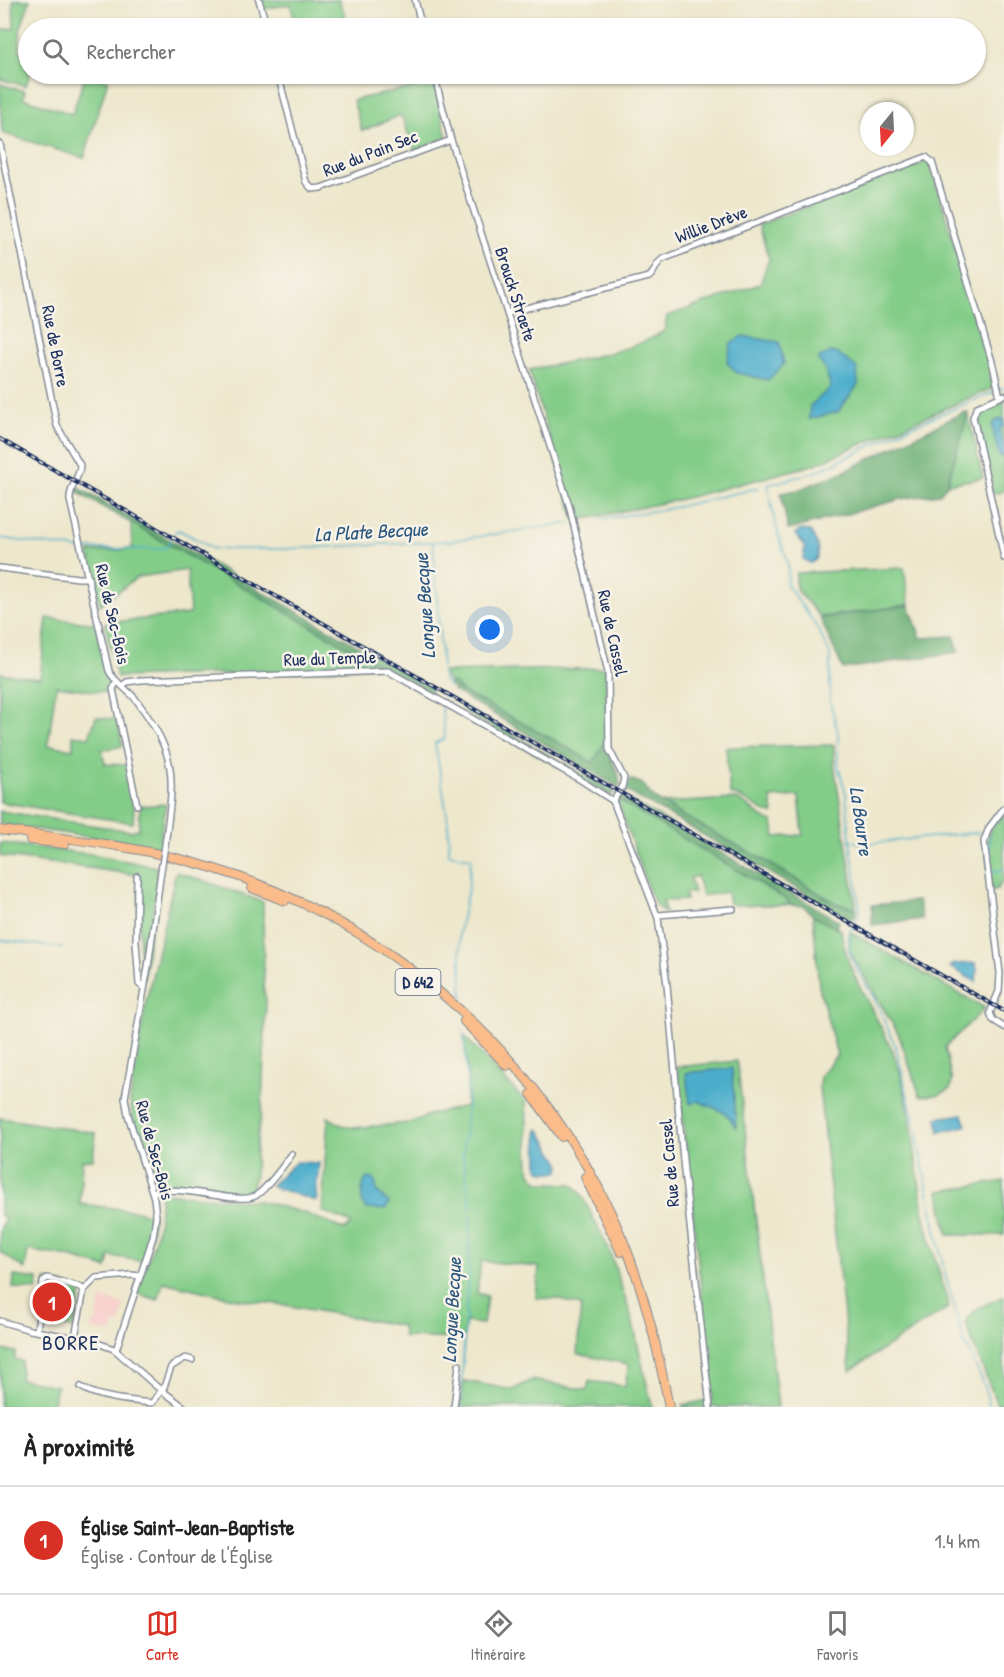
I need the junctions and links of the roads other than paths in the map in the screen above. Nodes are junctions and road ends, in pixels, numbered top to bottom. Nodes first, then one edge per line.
1 (259, 0) edge
2 (415, 0) edge
3 (264, 18) edge
4 (420, 18) edge
5 (281, 84) edge
6 (437, 84) edge
7 (451, 140) junction
8 (0, 144) edge
9 (507, 313) junction
10 (1000, 393) edge
11 (573, 522) joint
12 (82, 549) joint
13 (1004, 558) edge
14 (0, 568) edge
15 (89, 578) junction
16 (120, 683) junction
17 (613, 801) junction
18 (137, 805) dead end
19 (1004, 808) edge
20 (0, 830) edge
21 (0, 836) edge
22 (137, 876) dead end
23 (734, 909) dead end
24 (658, 915) junction
25 (144, 988) junction
26 (1004, 1027) edge
27 (292, 1154) dead end
28 (153, 1192) junction
29 (140, 1276) junction
30 (84, 1290) junction
31 (0, 1321) edge
32 (37, 1331) junction
33 (75, 1337) junction
34 (116, 1350) junction
35 (192, 1360) dead end
36 (459, 1365) dead end
37 (81, 1387) dead end
38 (161, 1390) junction
39 (184, 1407) edge
40 (454, 1407) edge
41 (663, 1407) edge
42 (669, 1407) edge
43 (710, 1407) edge

1 - 3 street
2 - 4 street
5 - 7 street, Rue du Pain Sec
6 - 7 street, Brouck Straete
7 - 9 street, Brouck Straete
8 - 12 street, Rue de Borre
9 - 10 street, Willie Drève
9 - 11 street, Brouck Straete
10 - 13 street
11 - 17 street, Rue de Cassel
12 - 15 street, Rue de Sec-Bois
14 - 15 street
15 - 16 street, Rue de Sec-Bois
16 - 17 street, Rue du Temple
16 - 18 street, Rue de Sec-Bois
16 - 25 street, Rue de Sec-Bois, bridge
17 - 24 street, Rue de Cassel
19 - 26 street
20 - 42 highway, D 642
21 - 41 highway, D 642
22 - 25 street, Rue de Sec-Bois
23 - 24 street
24 - 43 street, Rue de Cassel
25 - 28 street, Rue de Sec-Bois
27 - 28 street
28 - 29 street, Rue de Sec-Bois
29 - 30 street
29 - 34 street, Rue de Sec-Bois
30 - 32 street
30 - 33 street
31 - 32 street
32 - 33 street
33 - 34 street
34 - 38 street
35 - 38 street
36 - 40 street
37 - 38 street
38 - 39 street

